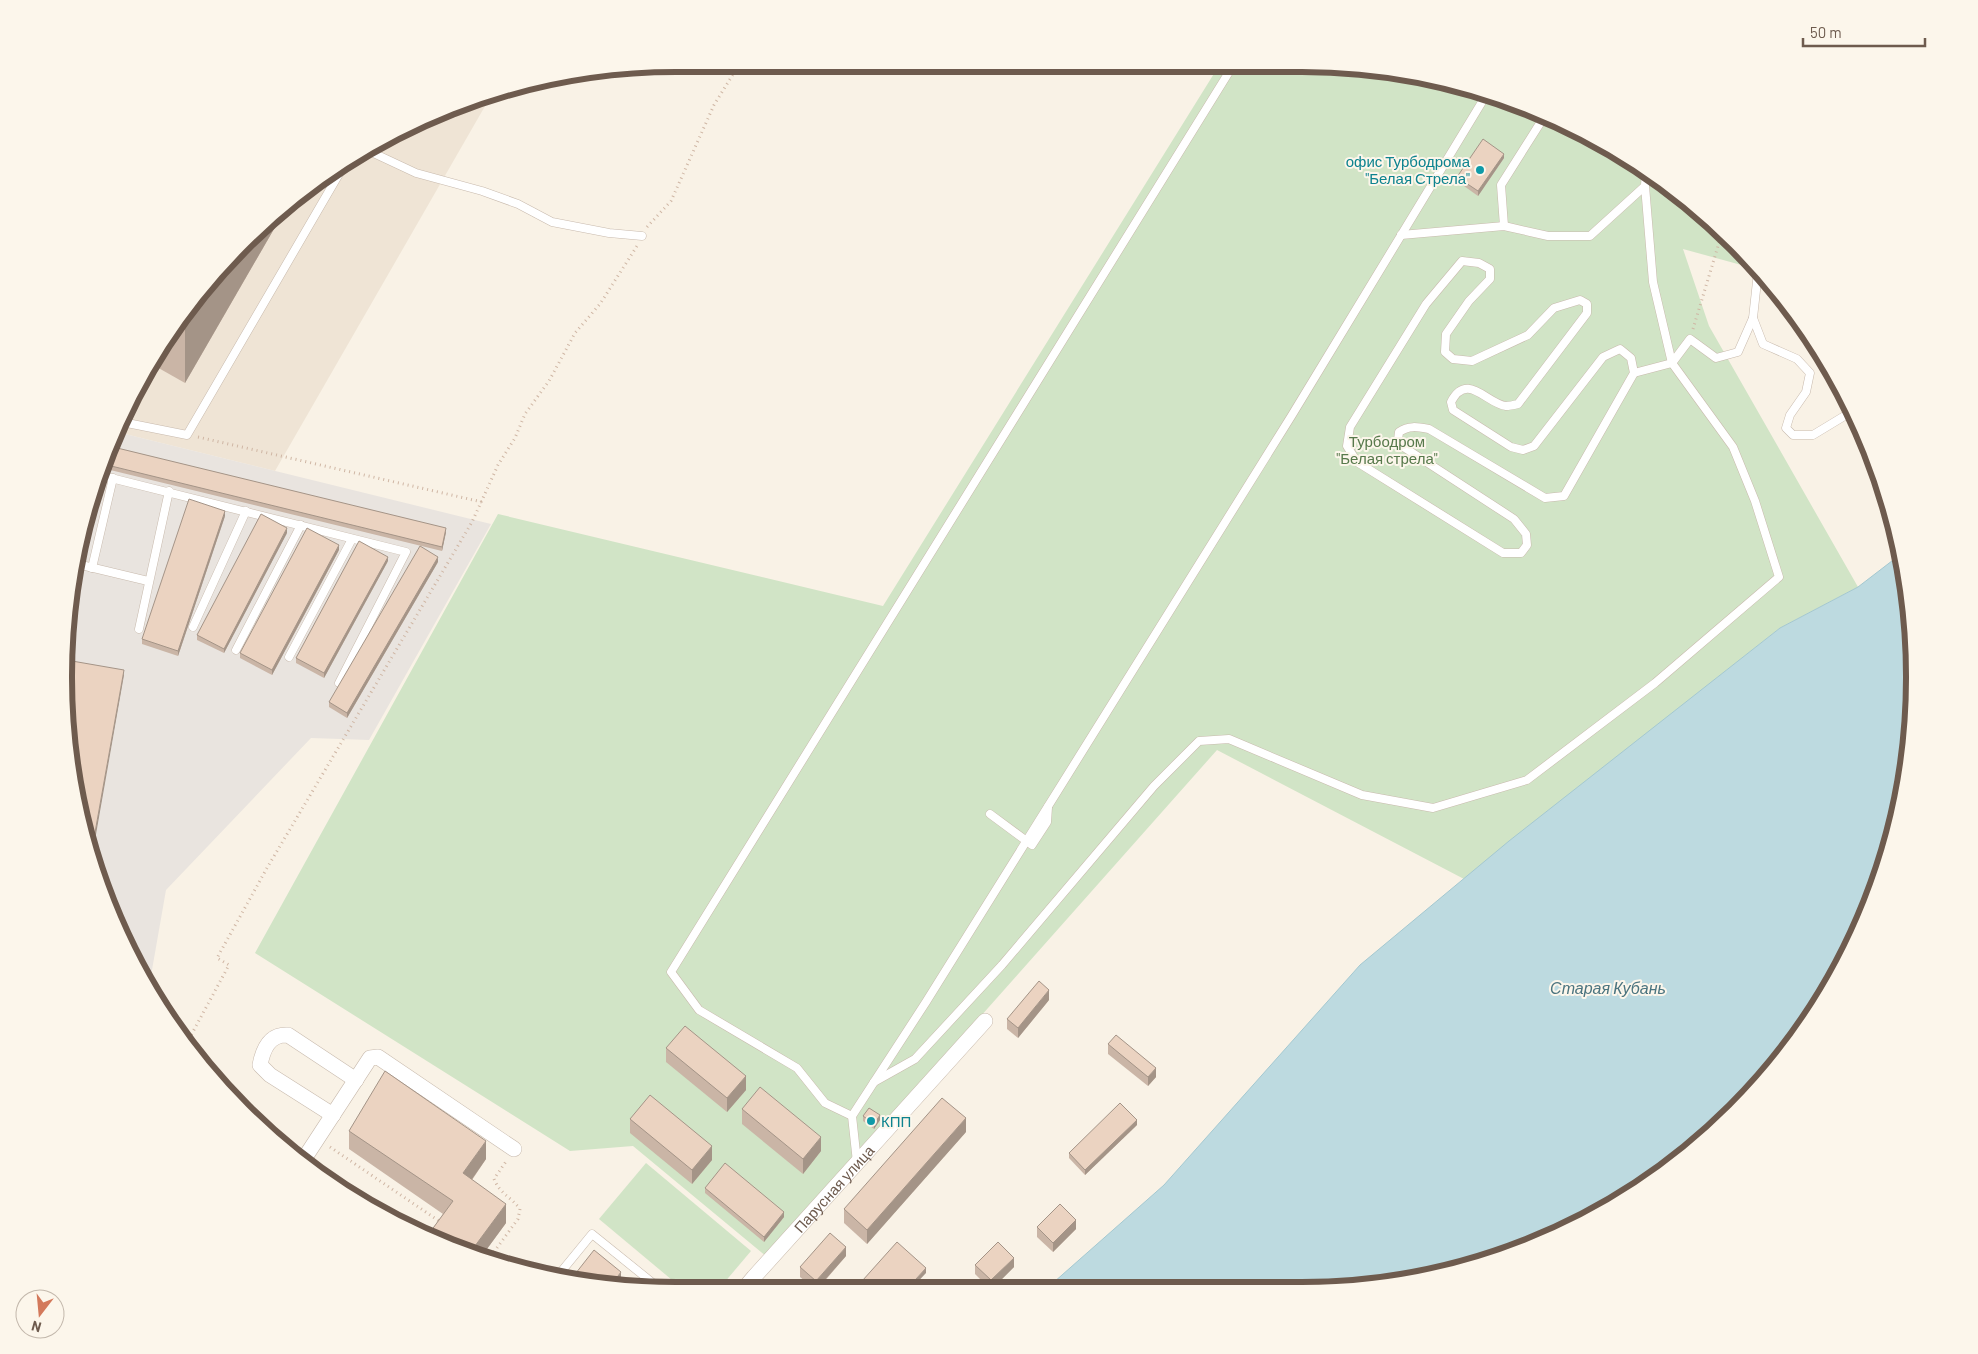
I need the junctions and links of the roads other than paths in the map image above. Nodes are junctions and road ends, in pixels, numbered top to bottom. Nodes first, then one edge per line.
1 (1229, 72) edge
2 (1483, 101) edge
3 (1541, 123) edge
4 (374, 153) edge
5 (338, 176) edge
6 (1645, 180) edge
7 (1645, 186) junction
8 (1504, 226) junction
9 (642, 236) road end
10 (1401, 236) junction
11 (1757, 280) edge
12 (1753, 318) junction
13 (1672, 363) junction
14 (1634, 373) junction
15 (1845, 415) edge
16 (129, 423) edge
17 (107, 477) edge
18 (113, 478) junction
19 (169, 491) junction
20 (246, 511) junction
21 (302, 525) junction
22 (352, 539) junction
23 (83, 566) edge
24 (92, 568) junction
25 (148, 581) junction
26 (193, 627) dead end
27 (139, 629) dead end
28 (236, 650) dead end
29 (289, 657) dead end
30 (339, 683) edge
31 (990, 814) dead end
32 (1026, 840) junction
33 (985, 1021) dead end
34 (356, 1080) junction
35 (874, 1082) junction
36 (333, 1115) junction
37 (852, 1116) junction
38 (514, 1148) road end
39 (306, 1155) edge
40 (857, 1164) junction
41 (562, 1270) edge
42 (650, 1281) edge
43 (750, 1282) edge

1 - 37 lane
2 - 10 lane
3 - 8 lane
4 - 9 lane
5 - 16 lane
6 - 7 lane
7 - 8 lane
7 - 13 lane
8 - 10 lane
10 - 32 lane
11 - 12 lane
12 - 13 lane
12 - 15 lane
13 - 14 lane
13 - 35 lane
14 - 14 lane
17 - 18 lane
18 - 19 lane
18 - 24 lane
19 - 20 lane
19 - 25 lane
20 - 21 lane
20 - 26 lane
21 - 22 lane
21 - 28 lane
22 - 29 lane
22 - 30 lane
23 - 24 lane
24 - 25 lane
25 - 27 lane
31 - 32 lane
32 - 35 lane
33 - 40 street, Парусная улица
34 - 36 street
34 - 36 street
34 - 38 street
35 - 37 lane
36 - 39 street
37 - 40 lane
40 - 43 street, Парусная улица
41 - 42 lane

